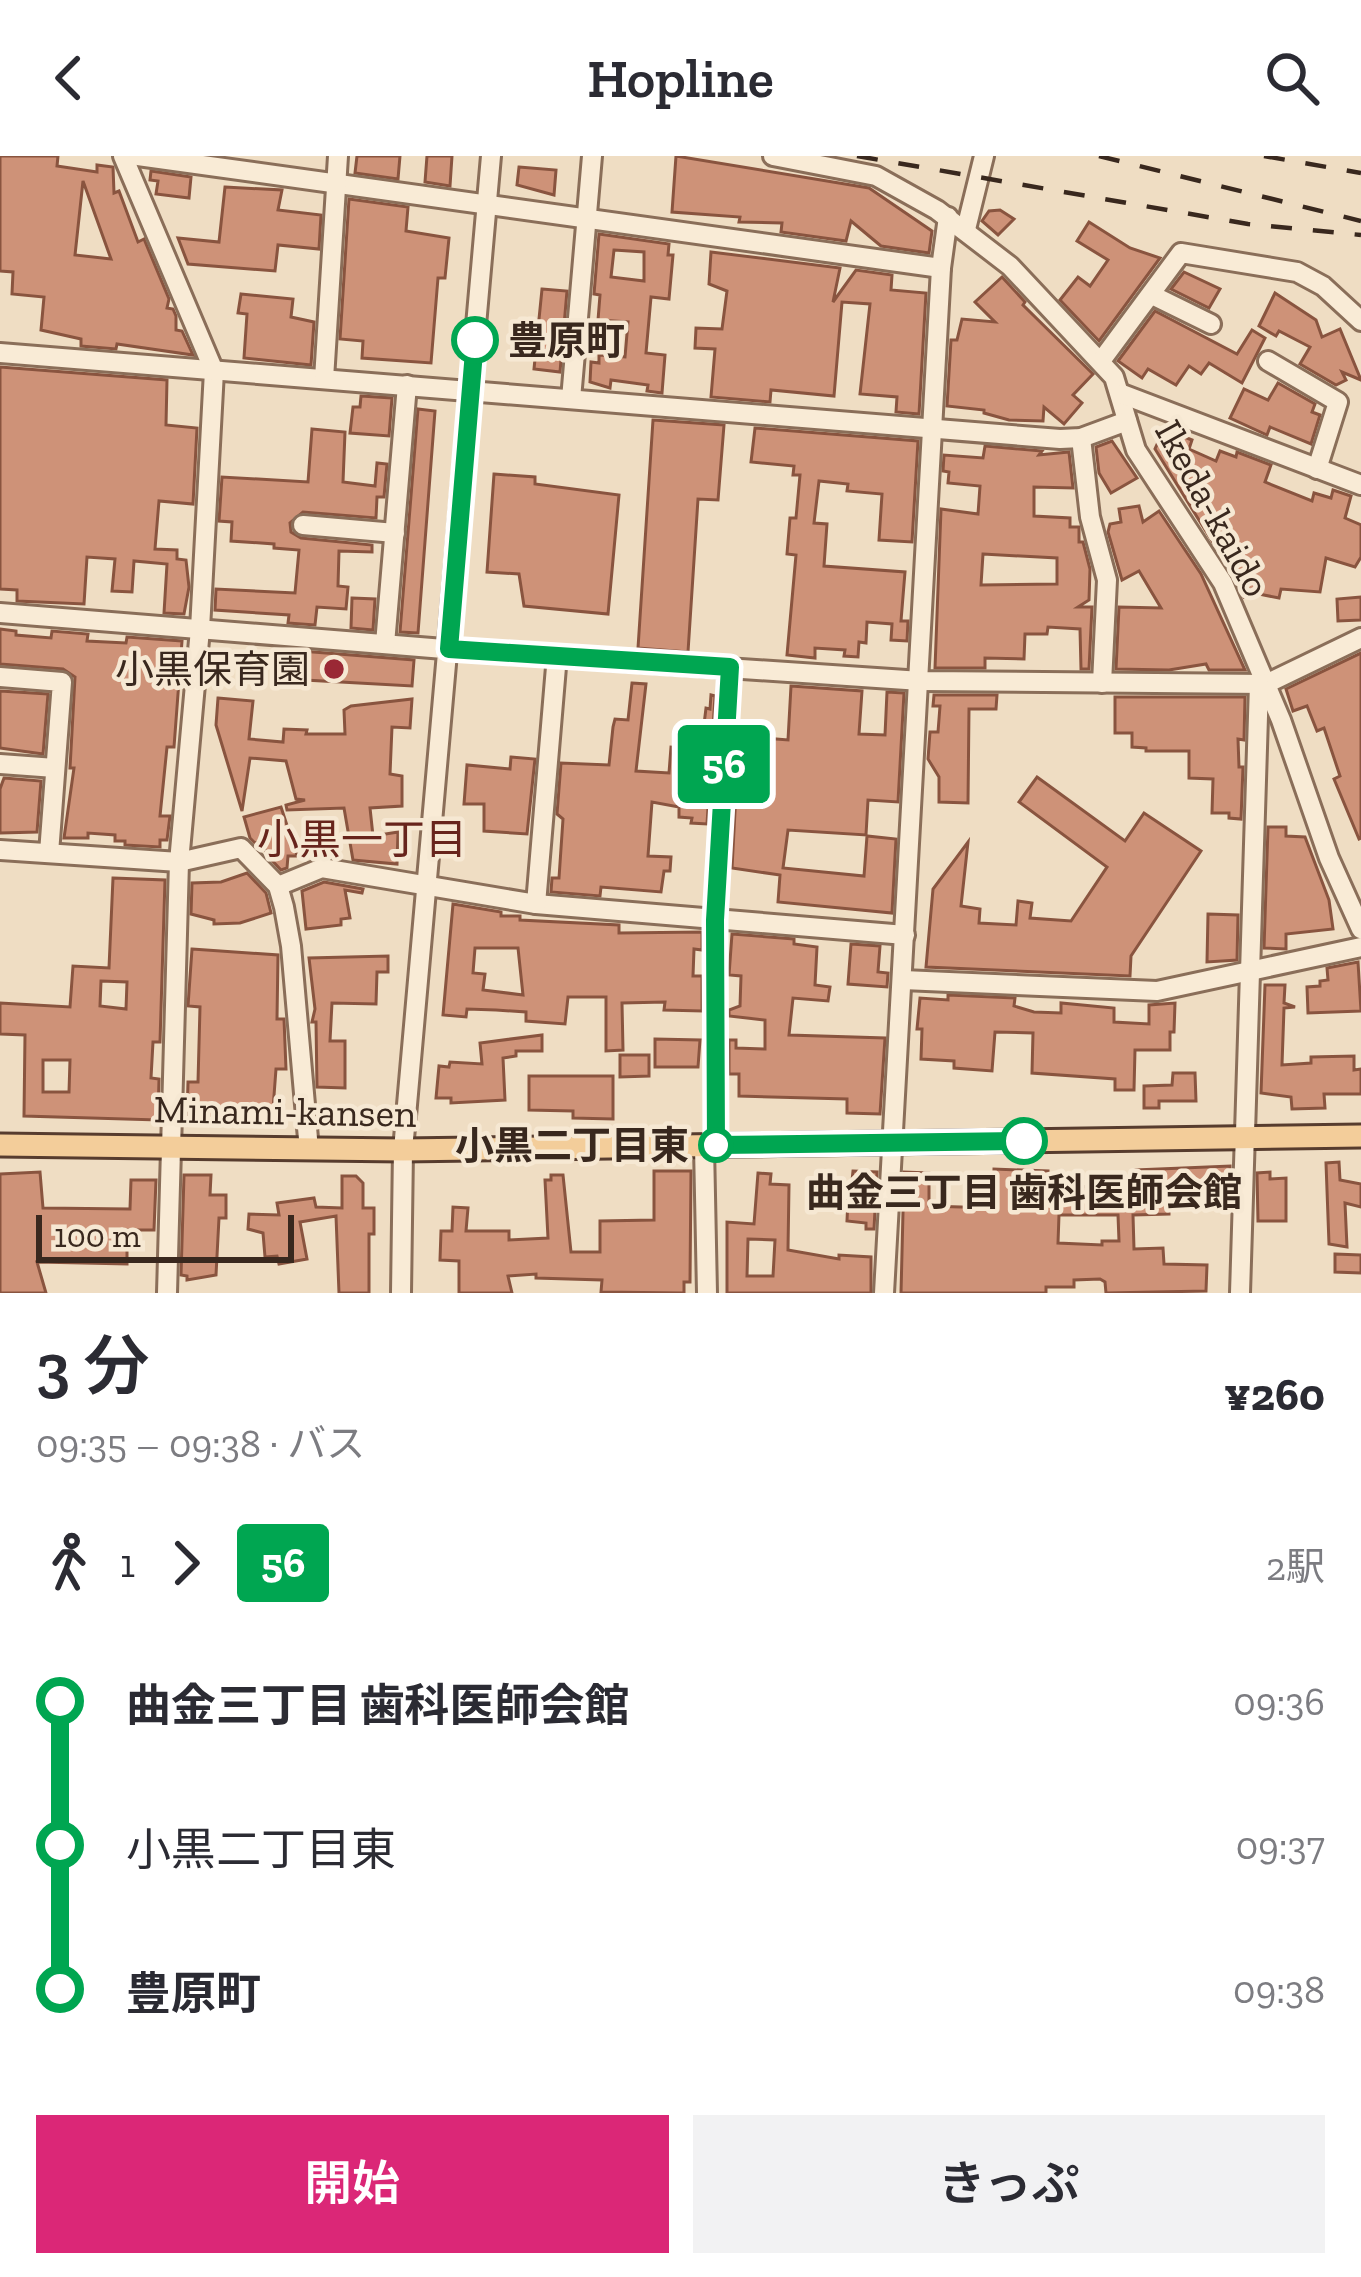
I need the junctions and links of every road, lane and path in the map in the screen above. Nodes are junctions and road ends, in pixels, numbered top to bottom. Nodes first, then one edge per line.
1 (123, 156) edge
2 (138, 156) edge
3 (338, 156) edge
4 (491, 156) edge
5 (592, 156) edge
6 (773, 156) edge
7 (984, 156) edge
8 (870, 162) edge
9 (335, 183) junction
10 (908, 192) junction
11 (486, 205) junction
12 (948, 217) junction
13 (586, 218) junction
14 (966, 230) junction
15 (941, 268) junction
16 (1152, 295) junction
17 (1361, 321) edge
18 (1211, 324) dead end
19 (0, 353) edge
20 (1100, 361) junction
21 (1268, 361) dead end
22 (214, 371) junction
23 (324, 379) junction
24 (406, 385) junction
25 (471, 390) junction
26 (1122, 394) junction
27 (571, 399) junction
28 (1126, 422) junction
29 (934, 428) junction
30 (1081, 438) junction
31 (1317, 469) junction
32 (1361, 485) edge
33 (303, 524) dead end
34 (394, 533) junction
35 (0, 613) edge
36 (200, 629) junction
37 (1361, 638) edge
38 (386, 644) junction
39 (449, 649) junction
40 (556, 655) junction
41 (730, 667) junction
42 (0, 677) edge
43 (921, 681) junction
44 (1102, 683) junction
45 (1263, 684) junction
46 (0, 764) edge
47 (55, 768) junction
48 (0, 850) edge
49 (49, 853) junction
50 (179, 862) junction
51 (278, 886) junction
52 (424, 886) junction
53 (536, 904) junction
54 (715, 920) junction
55 (1361, 929) edge
56 (905, 935) junction
57 (1361, 947) edge
58 (1251, 972) junction
59 (903, 980) junction
60 (1361, 1136) edge
61 (1246, 1138) junction
62 (895, 1143) junction
63 (0, 1145) edge
64 (710, 1146) junction
65 (170, 1147) junction
66 (309, 1150) junction
67 (404, 1150) junction
68 (167, 1293) edge
69 (401, 1293) edge
70 (707, 1293) edge
71 (884, 1293) edge
72 (1240, 1293) edge

1 - 22 street
2 - 9 street
3 - 9 street
4 - 11 street
5 - 13 street
6 - 10 street
7 - 14 street
8 - 10 street
9 - 11 street
9 - 23 street
10 - 12 street, Ikeda-kaido
11 - 13 street
11 - 25 street
12 - 14 street, Ikeda-kaido
12 - 15 street
13 - 15 street
13 - 27 street
14 - 20 street, Ikeda-kaido
15 - 29 street
16 - 17 street
16 - 18 street
16 - 20 street
19 - 22 street
20 - 26 street, Ikeda-kaido
21 - 31 street
22 - 23 street
22 - 36 street
23 - 24 street
24 - 25 street
24 - 34 street
25 - 27 street
25 - 39 street
26 - 28 street, Ikeda-kaido
26 - 31 street
27 - 29 street
28 - 30 street
28 - 45 street, Ikeda-kaido
29 - 30 street
29 - 43 street
30 - 44 street
31 - 32 street
33 - 34 street
34 - 38 street
35 - 36 street
36 - 38 street
36 - 50 street
37 - 45 street
38 - 39 street
39 - 40 street
39 - 52 street
40 - 41 street
40 - 53 street
41 - 43 street
41 - 54 street
42 - 47 street
43 - 44 street
43 - 56 street
44 - 45 street
45 - 55 street, Ikeda-kaido
45 - 58 street
46 - 47 street
47 - 49 street
48 - 49 street
49 - 50 street
50 - 51 street
50 - 65 street
51 - 52 street
51 - 66 street
52 - 53 street
52 - 67 street
53 - 54 street
54 - 56 street
54 - 64 street
56 - 59 street
57 - 58 street
58 - 59 street
58 - 61 street
59 - 62 street
60 - 61 main road, Minami-kansen
61 - 62 main road, Minami-kansen
61 - 72 street
62 - 64 main road, Minami-kansen
62 - 71 street
63 - 65 main road, Minami-kansen
64 - 67 main road, Minami-kansen
64 - 70 street
65 - 66 main road, Minami-kansen
65 - 68 street
66 - 67 main road, Minami-kansen
67 - 69 street

